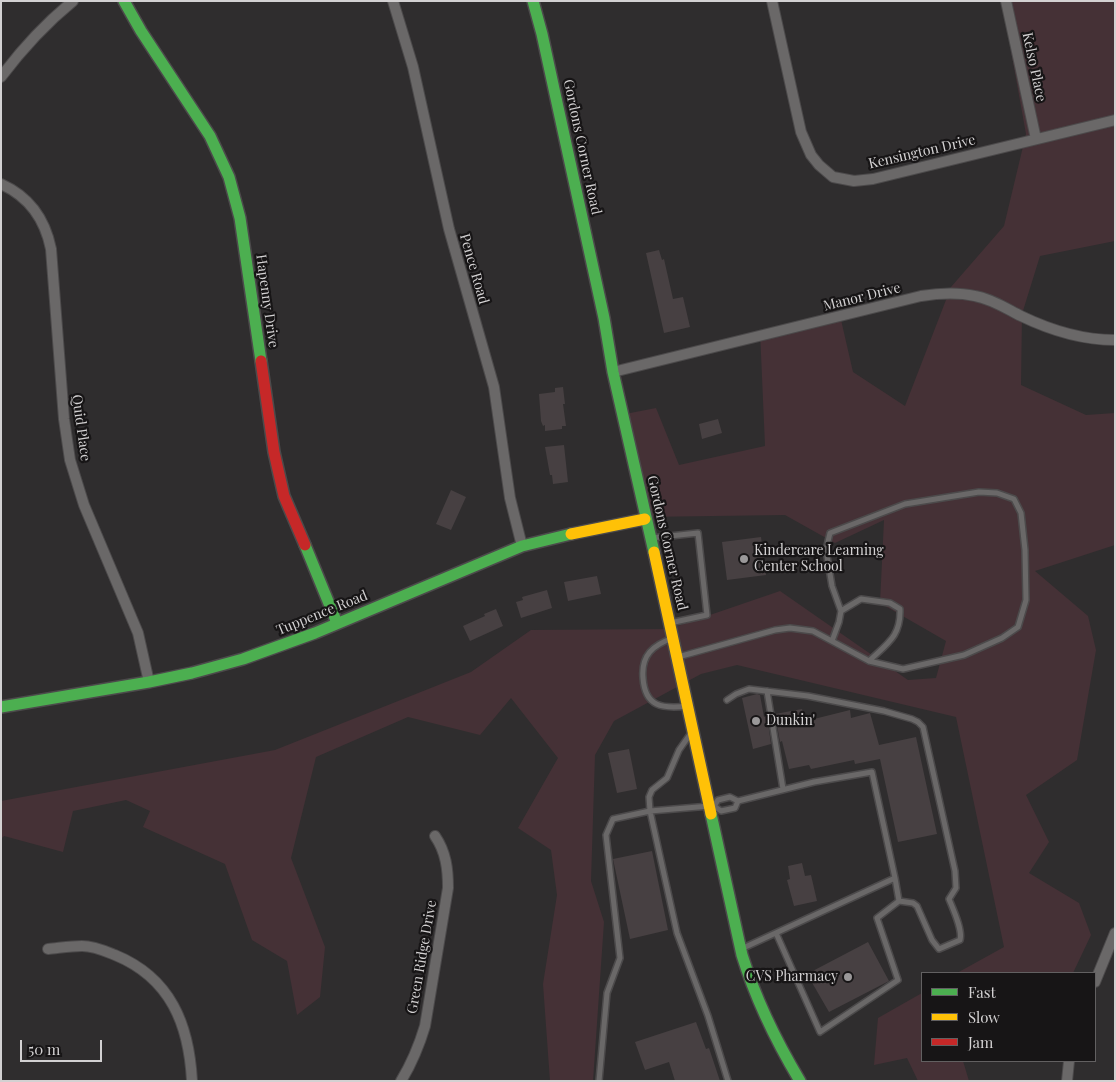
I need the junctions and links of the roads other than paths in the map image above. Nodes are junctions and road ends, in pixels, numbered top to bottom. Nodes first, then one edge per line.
1 (73, 1) edge
2 (124, 1) edge
3 (393, 1) edge
4 (534, 1) edge
5 (772, 1) edge
6 (1006, 1) edge
7 (1, 77) edge
8 (1115, 120) edge
9 (1036, 139) junction
10 (1, 184) edge
11 (1115, 340) edge
12 (613, 372) junction
13 (645, 518) junction
14 (651, 538) junction
15 (522, 546) junction
16 (841, 611) junction
17 (337, 623) junction
18 (670, 623) junction
19 (673, 638) junction
20 (832, 642) junction
21 (678, 657) junction
22 (869, 661) junction
23 (149, 682) junction
24 (767, 691) junction
25 (727, 700) dead end
26 (688, 706) junction
27 (1, 707) edge
28 (693, 729) junction
29 (783, 789) junction
30 (738, 801) junction
31 (712, 806) junction
32 (650, 811) junction
33 (435, 836) dead end
34 (895, 878) junction
35 (899, 901) junction
36 (776, 933) junction
37 (1115, 933) edge
38 (741, 949) junction
39 (48, 950) dead end
40 (1096, 980) edge
41 (1069, 1062) edge
42 (192, 1081) edge
43 (401, 1081) edge
44 (599, 1081) edge
45 (728, 1081) edge
46 (800, 1081) edge
47 (1067, 1081) edge

1 - 7 street
2 - 17 street, Hapenny Drive
3 - 15 street, Pence Road
4 - 12 street, Gordons Corner Road
5 - 9 street, Kensington Drive
6 - 9 street, Kelso Place
8 - 9 street, Kensington Drive
10 - 23 street, Quid Place
11 - 12 street, Manor Drive
12 - 13 street, Gordons Corner Road
13 - 14 street, Gordons Corner Road
13 - 15 street, Tuppence Road
14 - 18 street, Gordons Corner Road
14 - 18 lane
15 - 17 street, Tuppence Road
16 - 20 lane
16 - 22 lane
16 - 22 lane
17 - 23 street, Tuppence Road
18 - 19 street, Gordons Corner Road
19 - 21 street, Gordons Corner Road
19 - 26 lane
20 - 21 lane
20 - 22 lane
21 - 26 street, Gordons Corner Road
23 - 27 street, Tuppence Road
24 - 25 lane
24 - 29 lane
24 - 35 lane
26 - 28 street, Gordons Corner Road
28 - 31 street, Gordons Corner Road
28 - 32 lane
29 - 30 lane
29 - 34 lane
30 - 31 lane
30 - 31 lane
31 - 32 lane
31 - 38 street, Gordons Corner Road
32 - 44 lane
32 - 45 lane
33 - 43 street, Green Ridge Drive
34 - 35 lane
34 - 36 lane
35 - 36 lane
36 - 38 lane
37 - 40 street
38 - 46 street, Gordons Corner Road
39 - 42 street
41 - 47 street

